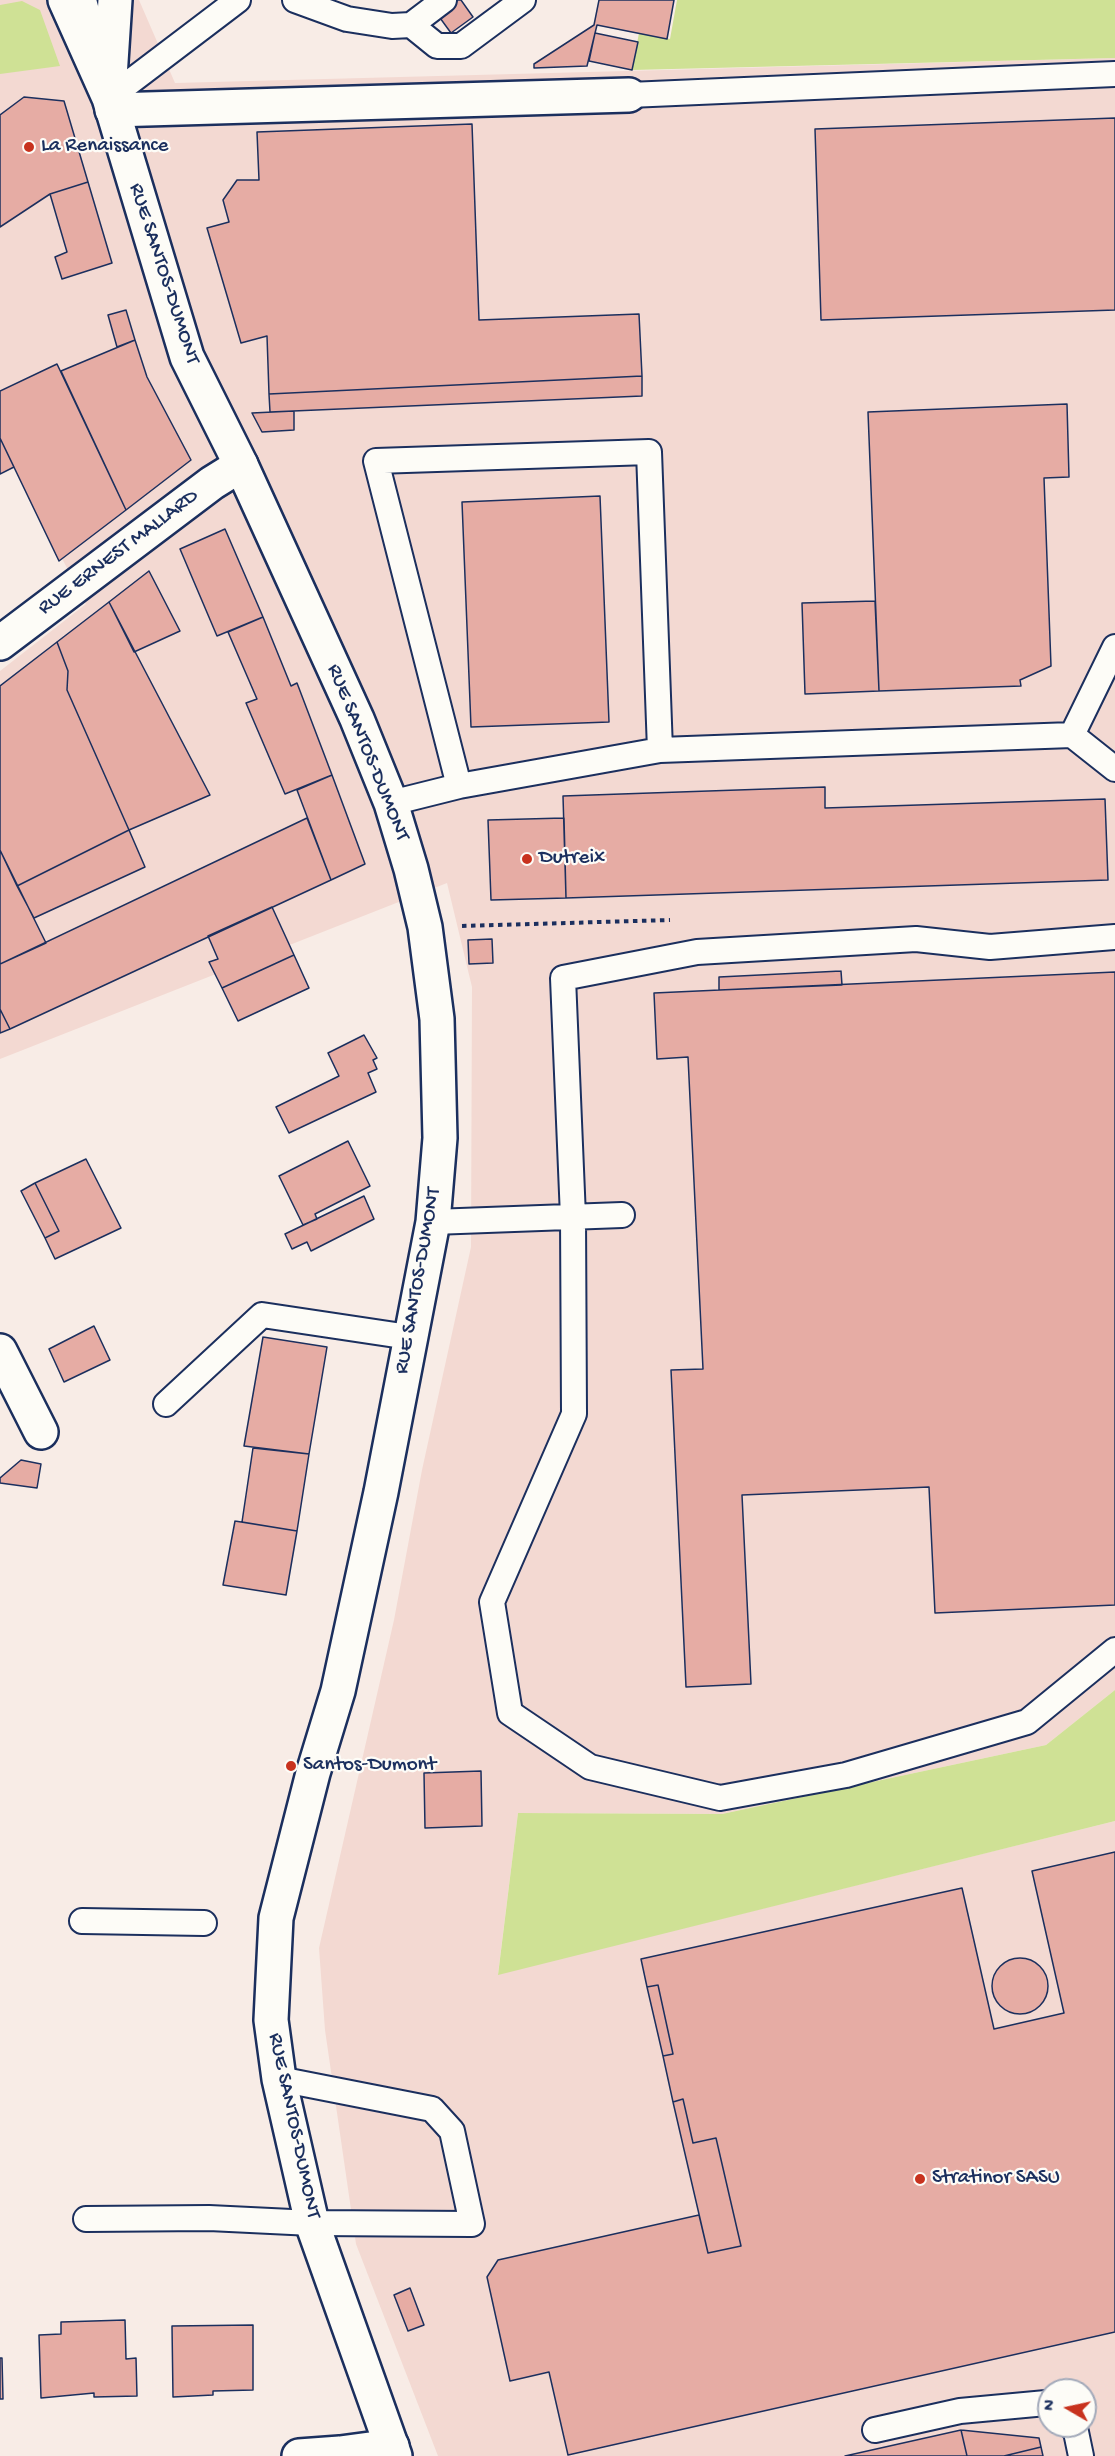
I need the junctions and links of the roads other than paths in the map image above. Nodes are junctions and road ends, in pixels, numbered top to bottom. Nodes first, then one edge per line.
1 (65, 0) edge
2 (84, 0) edge
3 (115, 0) edge
4 (238, 0) edge
5 (296, 0) edge
6 (444, 0) edge
7 (523, 0) edge
8 (411, 25) junction
9 (1115, 75) edge
10 (629, 95) joint
11 (110, 104) junction
12 (240, 465) junction
13 (0, 643) edge
14 (1115, 647) edge
15 (1072, 735) junction
16 (660, 750) junction
17 (1115, 769) edge
18 (459, 786) junction
19 (391, 803) junction
20 (1115, 937) edge
21 (622, 1215) dead end
22 (573, 1217) junction
23 (433, 1222) junction
24 (409, 1337) junction
25 (0, 1351) edge
26 (166, 1404) dead end
27 (40, 1432) dead end
28 (1115, 1650) edge
29 (82, 1921) dead end
30 (204, 1923) dead end
31 (279, 2079) junction
32 (86, 2219) dead end
33 (312, 2223) junction
34 (1037, 2404) edge
35 (875, 2430) dead end
36 (1078, 2438) edge
37 (394, 2451) edge
38 (299, 2456) edge
39 (1081, 2456) edge

1 - 11 street, RUE SANTOS-DUMONT
2 - 11 lane
3 - 11 street, RUE SANTOS-DUMONT
4 - 11 lane
5 - 8 lane
6 - 8 lane
7 - 8 lane
9 - 10 lane
10 - 11 street
11 - 12 street, RUE SANTOS-DUMONT
12 - 13 street, RUE ERNEST MALLARD
12 - 19 street, RUE SANTOS-DUMONT
14 - 15 lane
15 - 16 lane
15 - 17 lane
16 - 18 lane
16 - 18 lane
18 - 19 lane
19 - 23 street, RUE SANTOS-DUMONT
20 - 22 lane
21 - 22 lane
22 - 23 lane
22 - 28 lane
23 - 24 street, RUE SANTOS-DUMONT
24 - 26 lane
24 - 31 street, RUE SANTOS-DUMONT
25 - 27 street
29 - 30 lane
31 - 33 street, RUE SANTOS-DUMONT
31 - 33 lane
32 - 33 lane
33 - 37 street, RUE SANTOS-DUMONT
34 - 35 lane
36 - 39 lane
37 - 38 street

